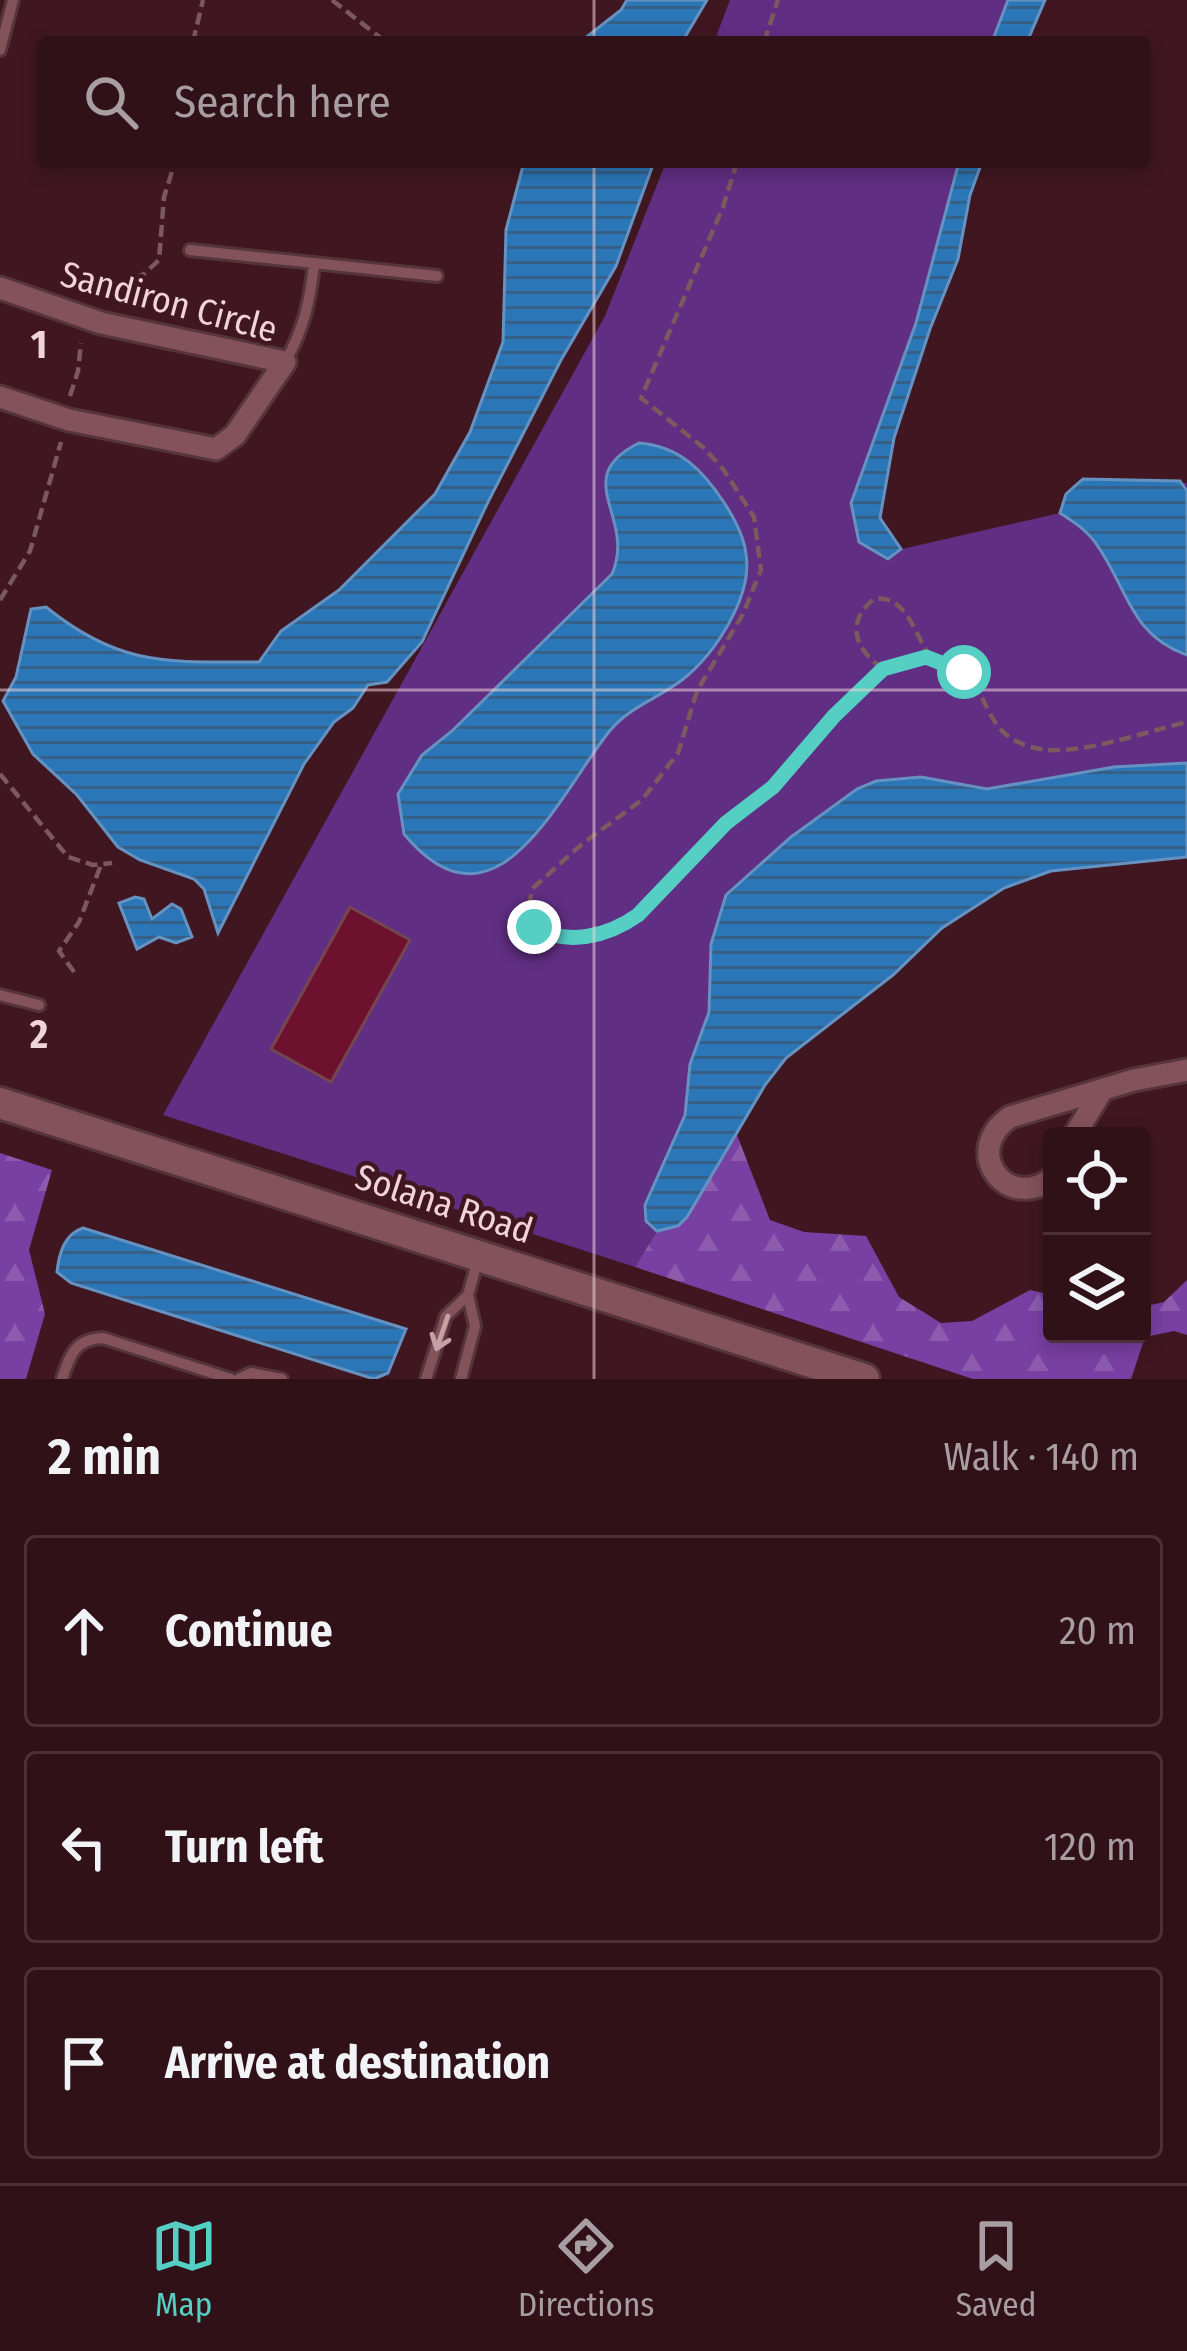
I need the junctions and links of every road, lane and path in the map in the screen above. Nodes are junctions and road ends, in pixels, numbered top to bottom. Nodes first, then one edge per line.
1 (13, 0) edge
2 (203, 0) edge
3 (332, 0) edge
4 (778, 0) edge
5 (194, 36) edge
6 (378, 36) edge
7 (766, 36) edge
8 (0, 50) edge
9 (173, 168) edge
10 (734, 168) edge
11 (190, 250) dead end
12 (314, 264) junction
13 (437, 275) dead end
14 (0, 288) edge
15 (97, 322) junction
16 (285, 362) junction
17 (0, 397) edge
18 (65, 418) junction
19 (0, 600) edge
20 (932, 658) junction
21 (883, 669) junction
22 (1187, 722) edge
23 (0, 774) edge
24 (112, 863) dead end
25 (101, 865) junction
26 (74, 972) dead end
27 (0, 995) edge
28 (39, 1005) dead end
29 (1187, 1070) edge
30 (1101, 1092) junction
31 (0, 1103) edge
32 (1080, 1127) edge
33 (1043, 1184) edge
34 (478, 1256) junction
35 (468, 1295) junction
36 (62, 1379) edge
37 (235, 1379) edge
38 (282, 1379) edge
39 (427, 1379) edge
40 (461, 1379) edge
41 (864, 1379) edge

1 - 8 lane
2 - 5 path
3 - 6 path
4 - 7 path
9 - 15 path
10 - 21 path
11 - 12 lane
12 - 13 lane
12 - 16 lane
14 - 15 street, Sandiron Circle
15 - 16 street, Sandiron Circle
15 - 18 path
16 - 18 street, Sandiron Circle
17 - 18 street, Sandiron Circle
18 - 19 path
20 - 21 path
20 - 21 path
20 - 22 path
23 - 25 path
24 - 25 path
25 - 26 path
27 - 28 lane
29 - 30 street
30 - 32 street
30 - 33 street
31 - 34 street, Solana Road
34 - 35 lane
34 - 41 street, Solana Road
35 -> 39 lane
35 - 40 lane
36 - 37 lane
37 - 38 lane

